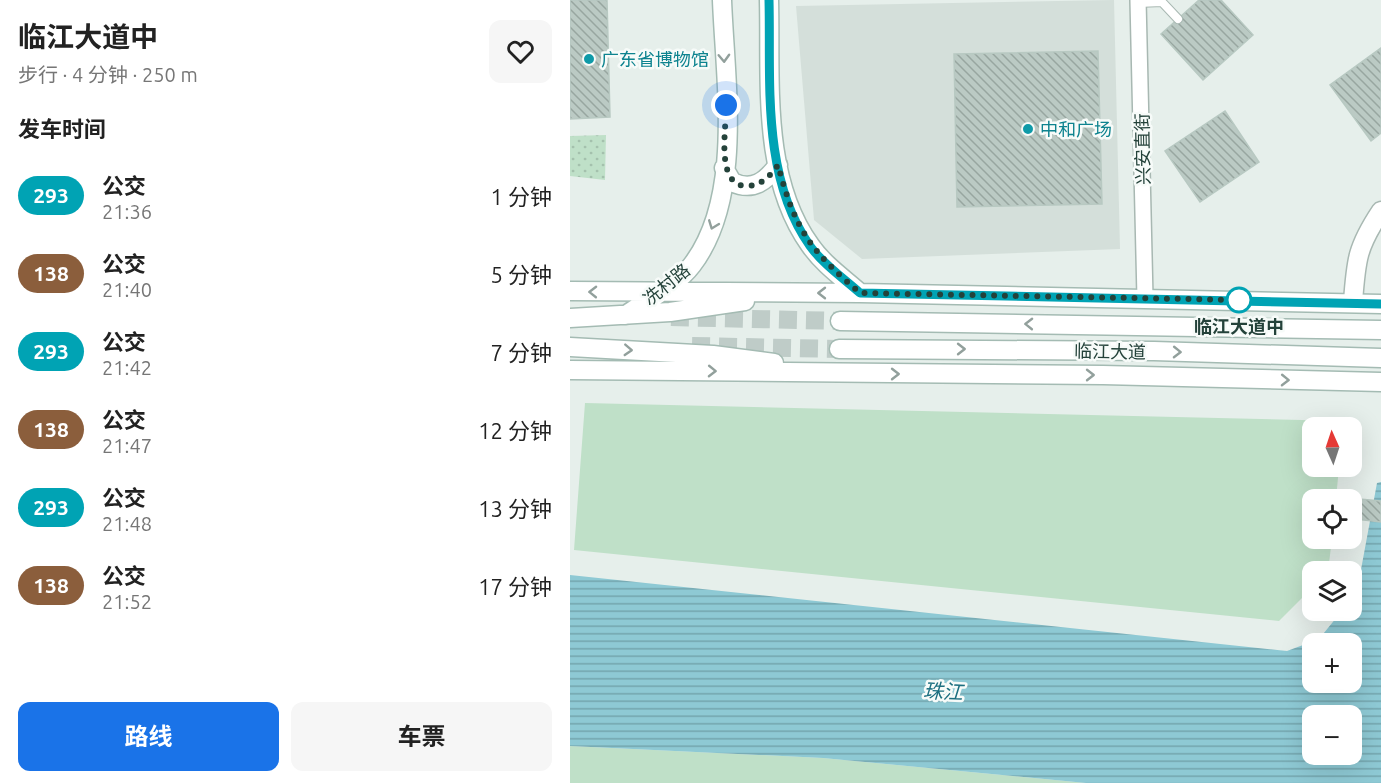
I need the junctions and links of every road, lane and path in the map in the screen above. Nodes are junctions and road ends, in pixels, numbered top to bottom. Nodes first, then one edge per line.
1 (722, 0) edge
2 (769, 0) edge
3 (1160, 1) edge
4 (1138, 2) edge
5 (1178, 19) dead end
6 (778, 165) junction
7 (724, 168) junction
8 (1381, 211) edge
9 (570, 291) edge
10 (658, 293) junction
11 (785, 293) junction
12 (860, 293) junction
13 (1145, 298) junction
14 (1353, 302) junction
15 (1381, 304) edge
16 (626, 315) junction
17 (570, 318) edge
18 (840, 321) tunnel mouth
19 (1381, 330) edge
20 (570, 347) edge
21 (839, 349) tunnel mouth
22 (1381, 358) edge
23 (570, 370) edge
24 (836, 373) junction
25 (1381, 382) edge

1 -> 7 main road, 冼村路
2 - 6 main road
3 - 4 lane
3 - 5 lane
4 - 13 street, 兴安直街
6 - 7 main road
6 - 12 main road
7 -> 10 main road, 冼村路
8 - 14 main road
10 -> 9 main road
10 - 11 main road
10 - 16 main road, 冼村路
12 -> 11 main road
11 - 16 main road
12 - 13 main road
13 - 14 main road
14 - 15 main road
16 - 17 main road
19 -> 18 main road, 临江大道
20 -> 24 main road
21 -> 22 main road, 临江大道
23 -> 24 main road
24 -> 25 main road

